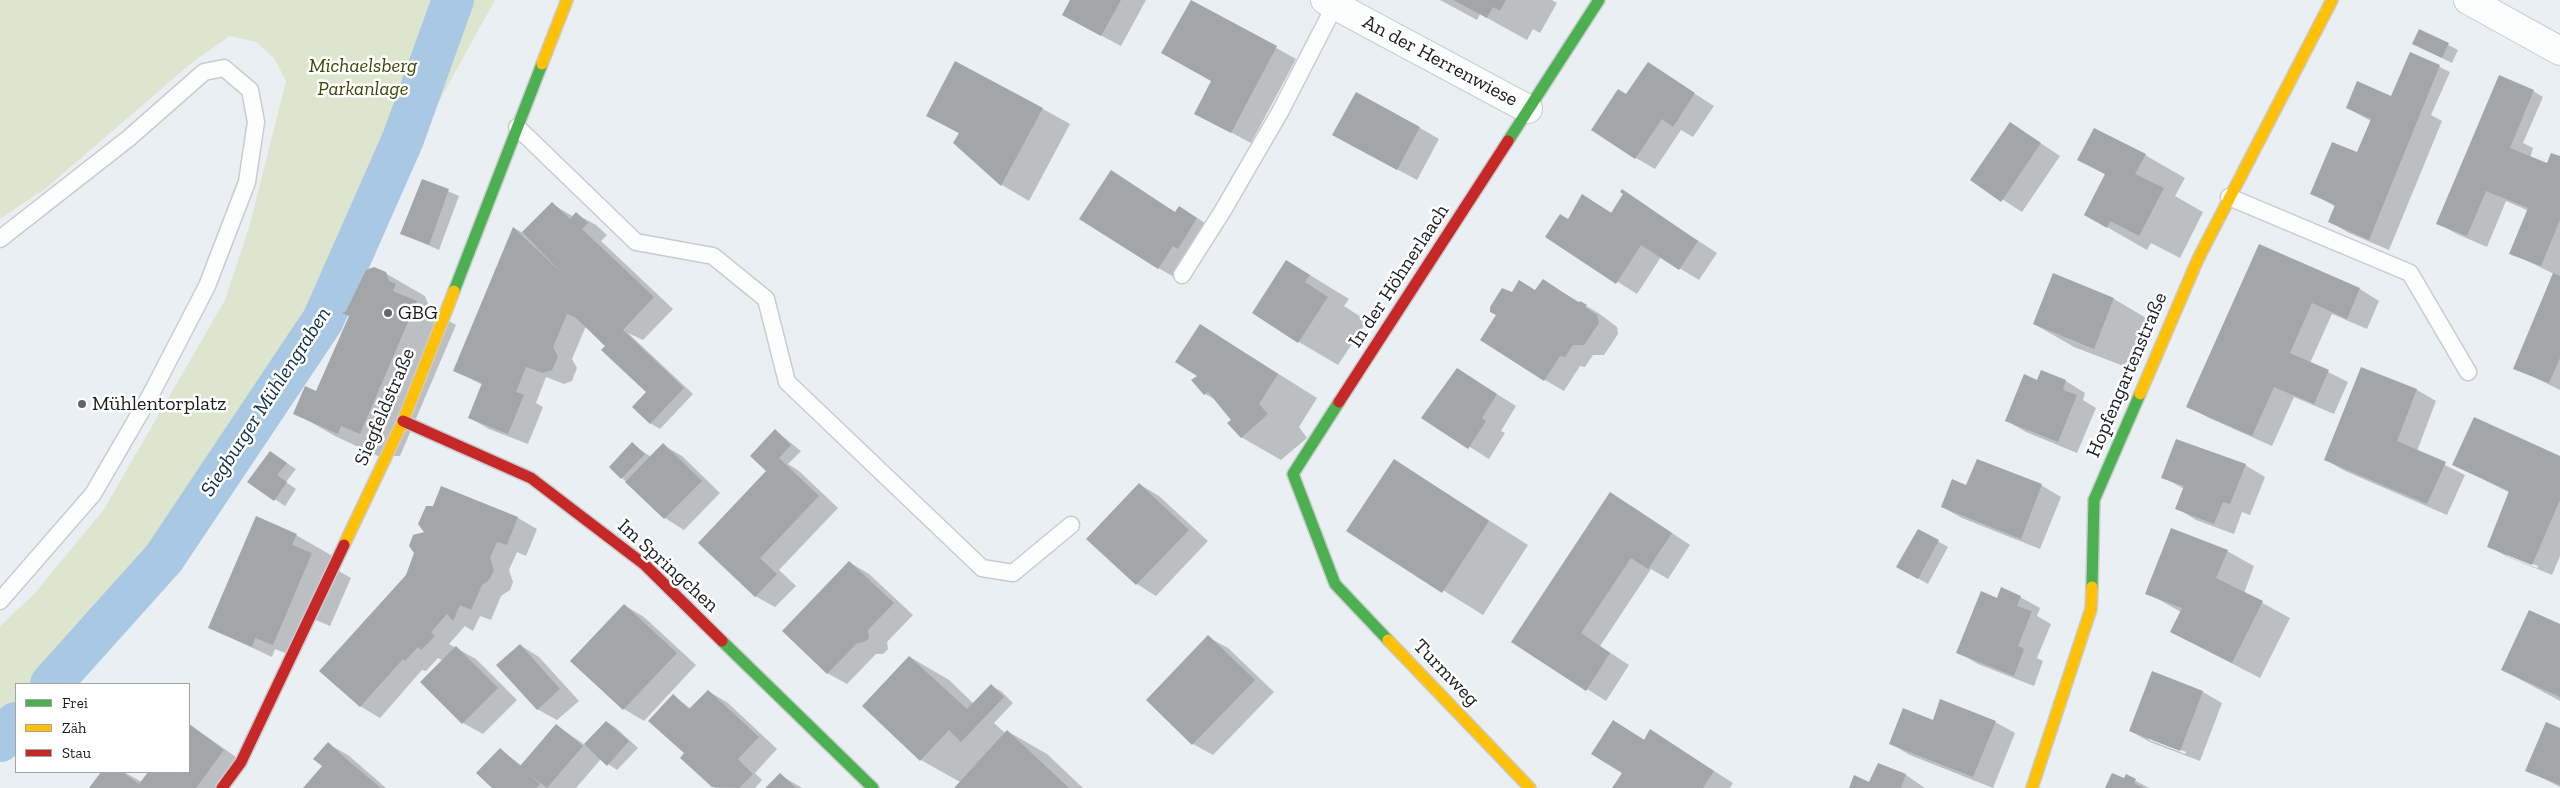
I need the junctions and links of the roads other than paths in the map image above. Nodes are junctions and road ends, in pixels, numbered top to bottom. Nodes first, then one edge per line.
1 (567, 0) edge
2 (1599, 0) edge
3 (2332, 0) edge
4 (2468, 0) edge
5 (1330, 3) edge
6 (2560, 51) edge
7 (1528, 109) junction
8 (517, 127) junction
9 (2229, 197) junction
10 (0, 239) edge
11 (1182, 275) dead end
12 (2468, 372) dead end
13 (403, 421) junction
14 (1071, 526) dead end
15 (1335, 584) joint
16 (0, 601) edge
17 (222, 788) edge
18 (873, 788) edge
19 (1530, 788) edge
20 (2032, 788) edge

1 - 8 street, Siegfeldstraße
2 - 7 street, In der Höhnerlaach
3 - 9 street, Hopfengartenstraße
4 - 6 street
5 - 7 street, An der Herrenwiese
5 - 11 lane
7 - 15 street, In der Höhnerlaach
8 - 13 street, Siegfeldstraße
8 - 14 lane
9 - 12 lane
9 - 20 street, Hopfengartenstraße
10 - 16 lane
13 - 17 street, Siegfeldstraße
13 - 18 street, Im Springchen
15 - 19 street, Turmweg

